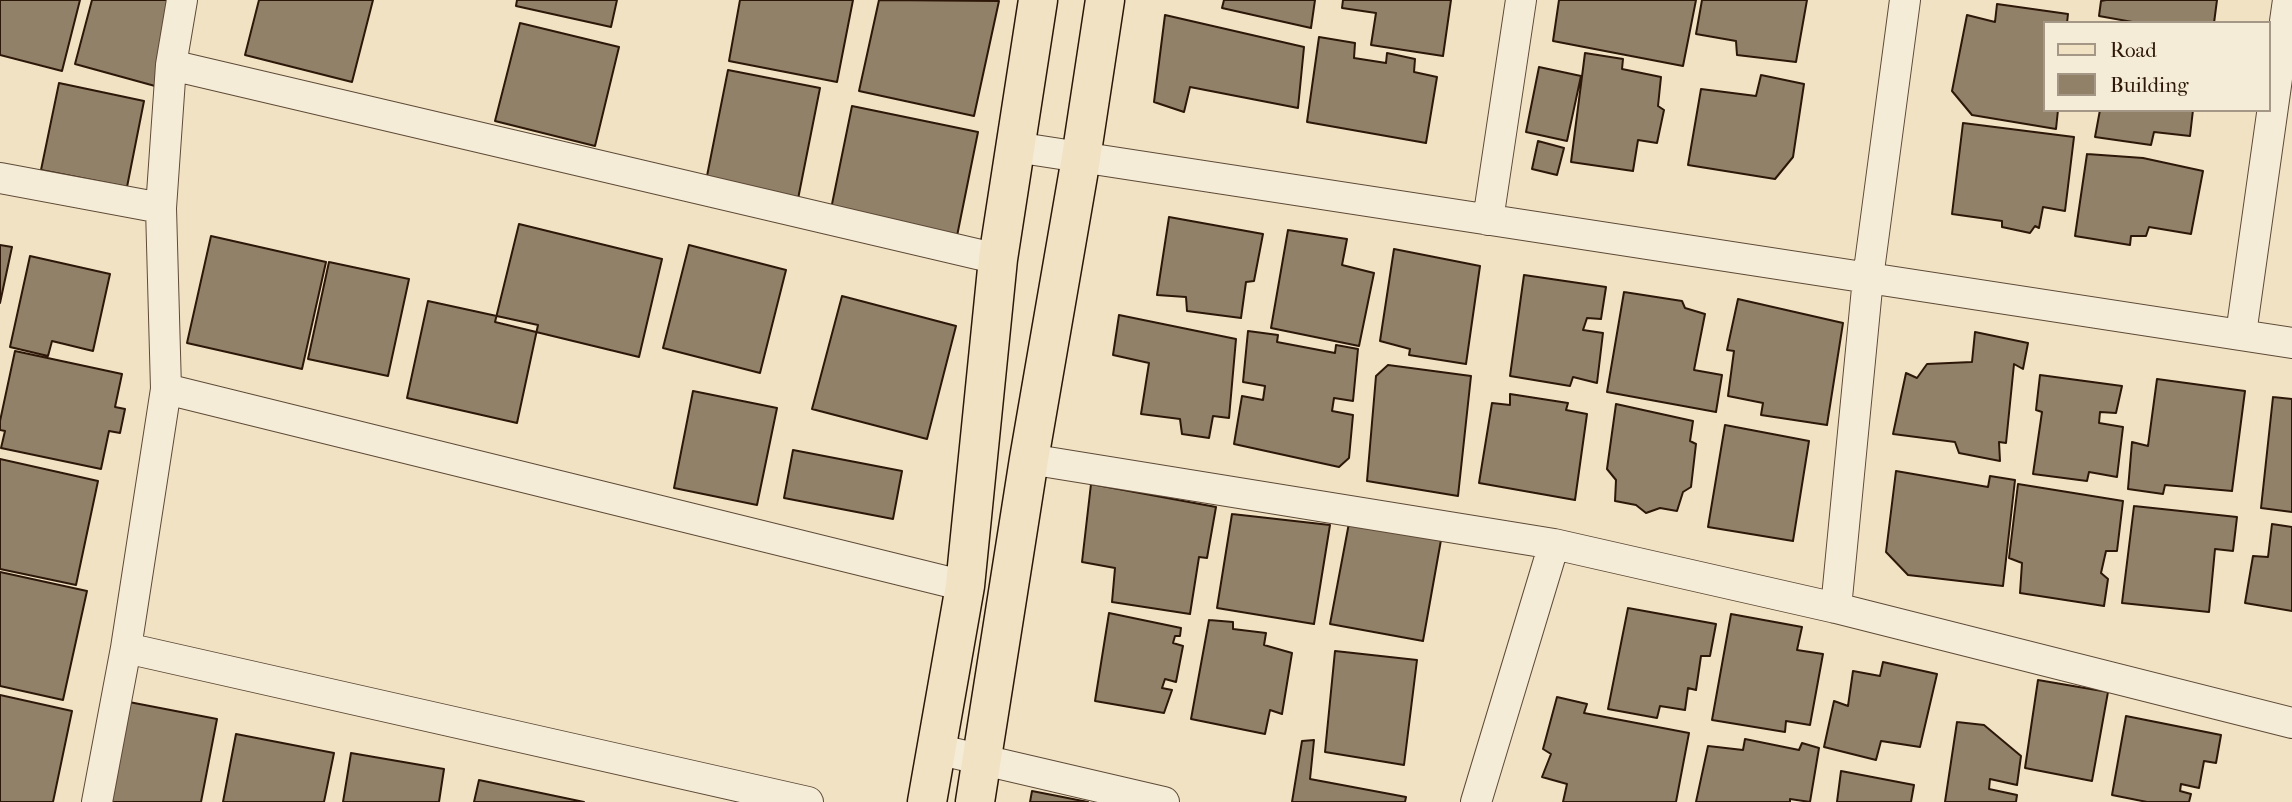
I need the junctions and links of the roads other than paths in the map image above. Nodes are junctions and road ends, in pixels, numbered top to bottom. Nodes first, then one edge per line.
1 (183, 0) edge
2 (1038, 0) edge
3 (1105, 0) edge
4 (1521, 0) edge
5 (1905, 0) edge
6 (2288, 0) edge
7 (171, 65) junction
8 (1015, 147) junction
9 (1081, 158) junction
10 (0, 178) edge
11 (161, 208) junction
12 (1488, 220) junction
13 (999, 259) junction
14 (1868, 278) junction
15 (2241, 334) junction
16 (2292, 343) edge
17 (166, 389) junction
18 (1029, 459) junction
19 (1554, 544) junction
20 (965, 586) junction
21 (1836, 608) junction
22 (126, 648) junction
23 (2292, 723) edge
24 (936, 750) junction
25 (982, 760) junction
26 (97, 802) edge
27 (808, 802) edge
28 (926, 802) edge
29 (975, 802) edge
30 (1164, 802) edge
31 (1476, 802) edge

1 - 7 street
2 - 8 main road
3 - 9 main road
4 - 12 street
5 - 14 street
6 - 15 street
7 - 11 street
7 - 13 street
8 - 9 street
8 - 13 main road
9 - 12 street
9 - 18 main road
10 - 11 street
11 - 17 street
12 - 14 street
13 - 20 main road
14 - 15 street
14 - 21 street
15 - 16 street
17 - 20 street
17 - 22 street
18 - 19 street
18 - 25 main road
19 - 21 street
19 - 31 street
20 - 24 main road
21 - 23 street
22 - 26 street
22 - 27 street
24 - 25 street
24 - 28 main road
25 - 29 main road
25 - 30 street

